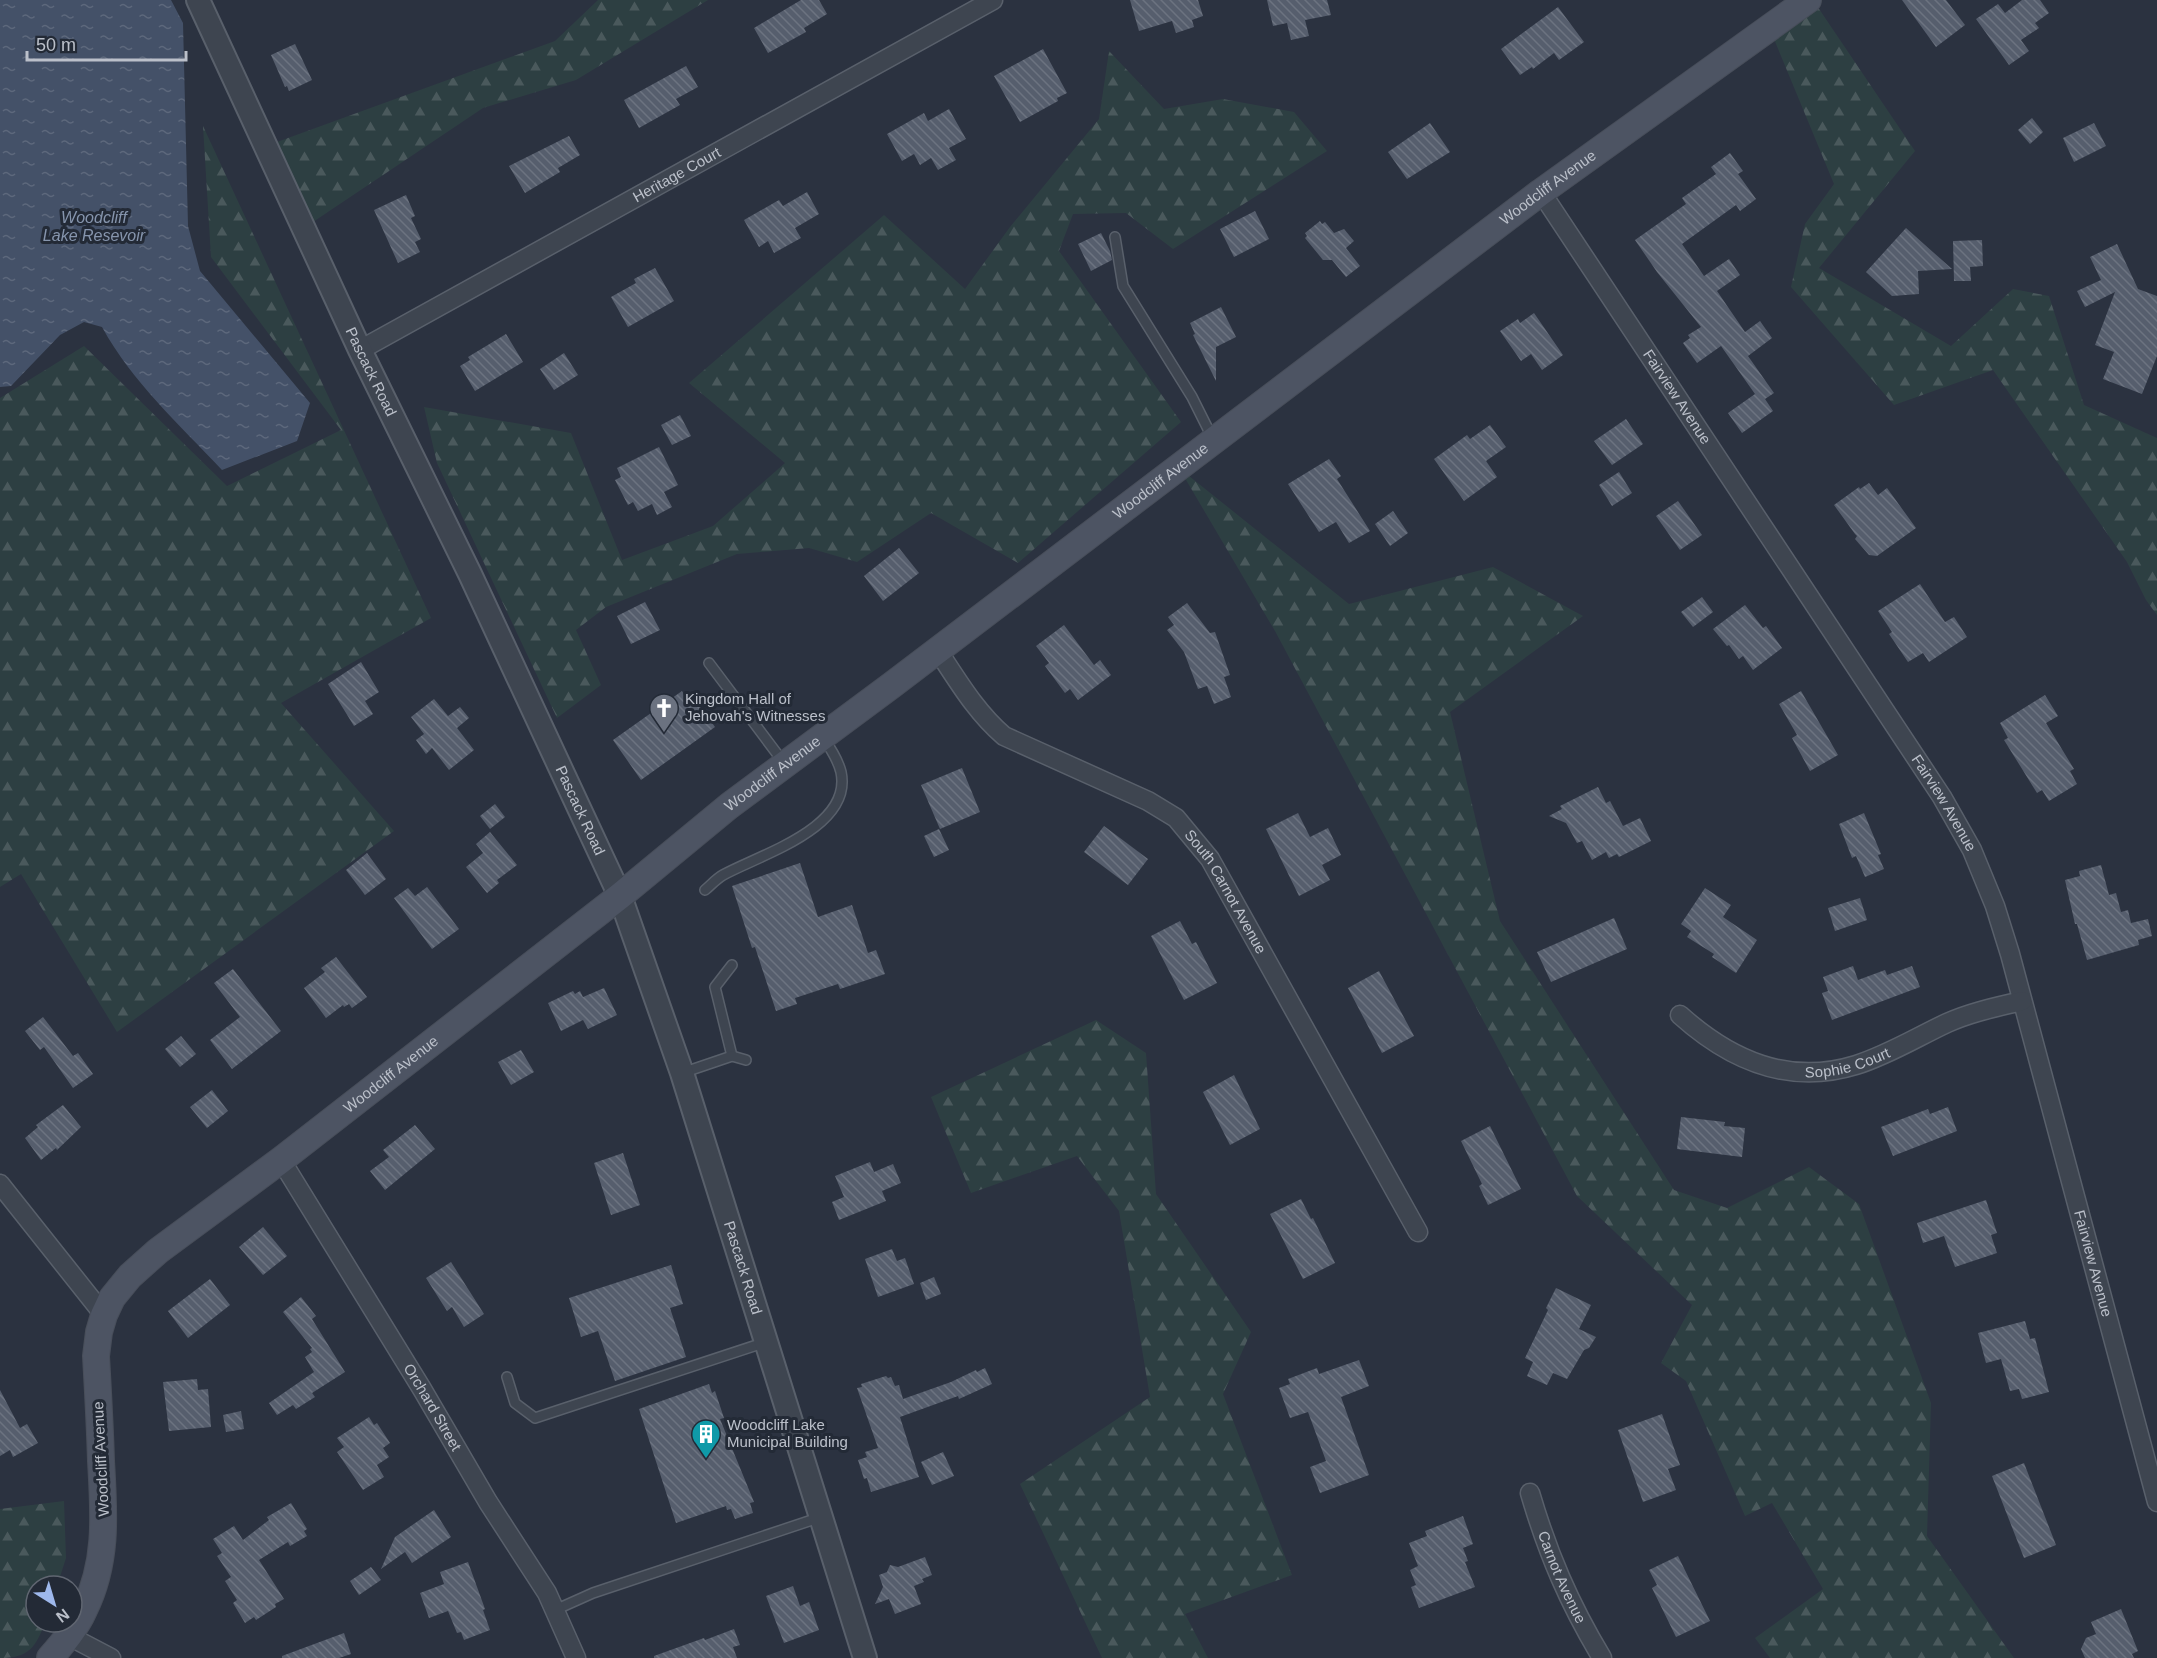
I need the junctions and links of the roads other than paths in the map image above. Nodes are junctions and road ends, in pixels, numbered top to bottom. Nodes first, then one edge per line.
1 (198, 0) edge
2 (993, 0) edge
3 (1809, 0) edge
4 (1541, 192) junction
5 (1115, 237) dead end
6 (360, 350) junction
7 (1214, 441) junction
8 (938, 651) junction
9 (709, 663) dead end
10 (823, 736) junction
11 (785, 765) junction
12 (705, 890) dead end
13 (620, 896) junction
14 (732, 965) dead end
15 (2022, 1001) junction
16 (1680, 1015) dead end
17 (732, 1056) junction
18 (746, 1060) dead end
19 (682, 1073) junction
20 (280, 1160) junction
21 (0, 1184) edge
22 (1418, 1232) dead end
23 (104, 1315) junction
24 (766, 1342) junction
25 (507, 1377) dead end
26 (1530, 1493) dead end
27 (2157, 1502) edge
28 (821, 1517) junction
29 (555, 1610) junction
30 (69, 1636) junction
31 (50, 1658) edge
32 (111, 1658) edge
33 (576, 1658) edge
34 (865, 1658) edge
35 (1602, 1658) edge

1 - 6 street, Pascack Road
2 - 6 street, Heritage Court
3 - 4 main road, Woodcliff Avenue
4 - 7 main road, Woodcliff Avenue
4 - 15 street, Fairview Avenue
5 - 7 lane
6 - 13 street, Pascack Road
7 - 8 main road, Woodcliff Avenue
8 - 10 main road, Woodcliff Avenue
8 - 22 street, South Carnot Avenue
9 - 11 lane
10 - 11 main road, Woodcliff Avenue
10 - 12 lane
11 - 13 main road, Woodcliff Avenue
13 - 19 street, Pascack Road
13 - 20 main road, Woodcliff Avenue
14 - 17 lane
15 - 16 street, Sophie Court
15 - 27 street, Fairview Avenue
17 - 18 lane
17 - 19 lane
19 - 24 street, Pascack Road
20 - 23 main road, Woodcliff Avenue
20 - 29 street, Orchard Street
21 - 23 street
23 - 30 main road, Woodcliff Avenue
24 - 25 lane
24 - 28 street, Pascack Road
26 - 35 street, Carnot Avenue
28 - 29 lane
28 - 34 street, Pascack Road
29 - 33 street, Orchard Street
30 - 31 main road, Woodcliff Avenue
30 - 32 street

